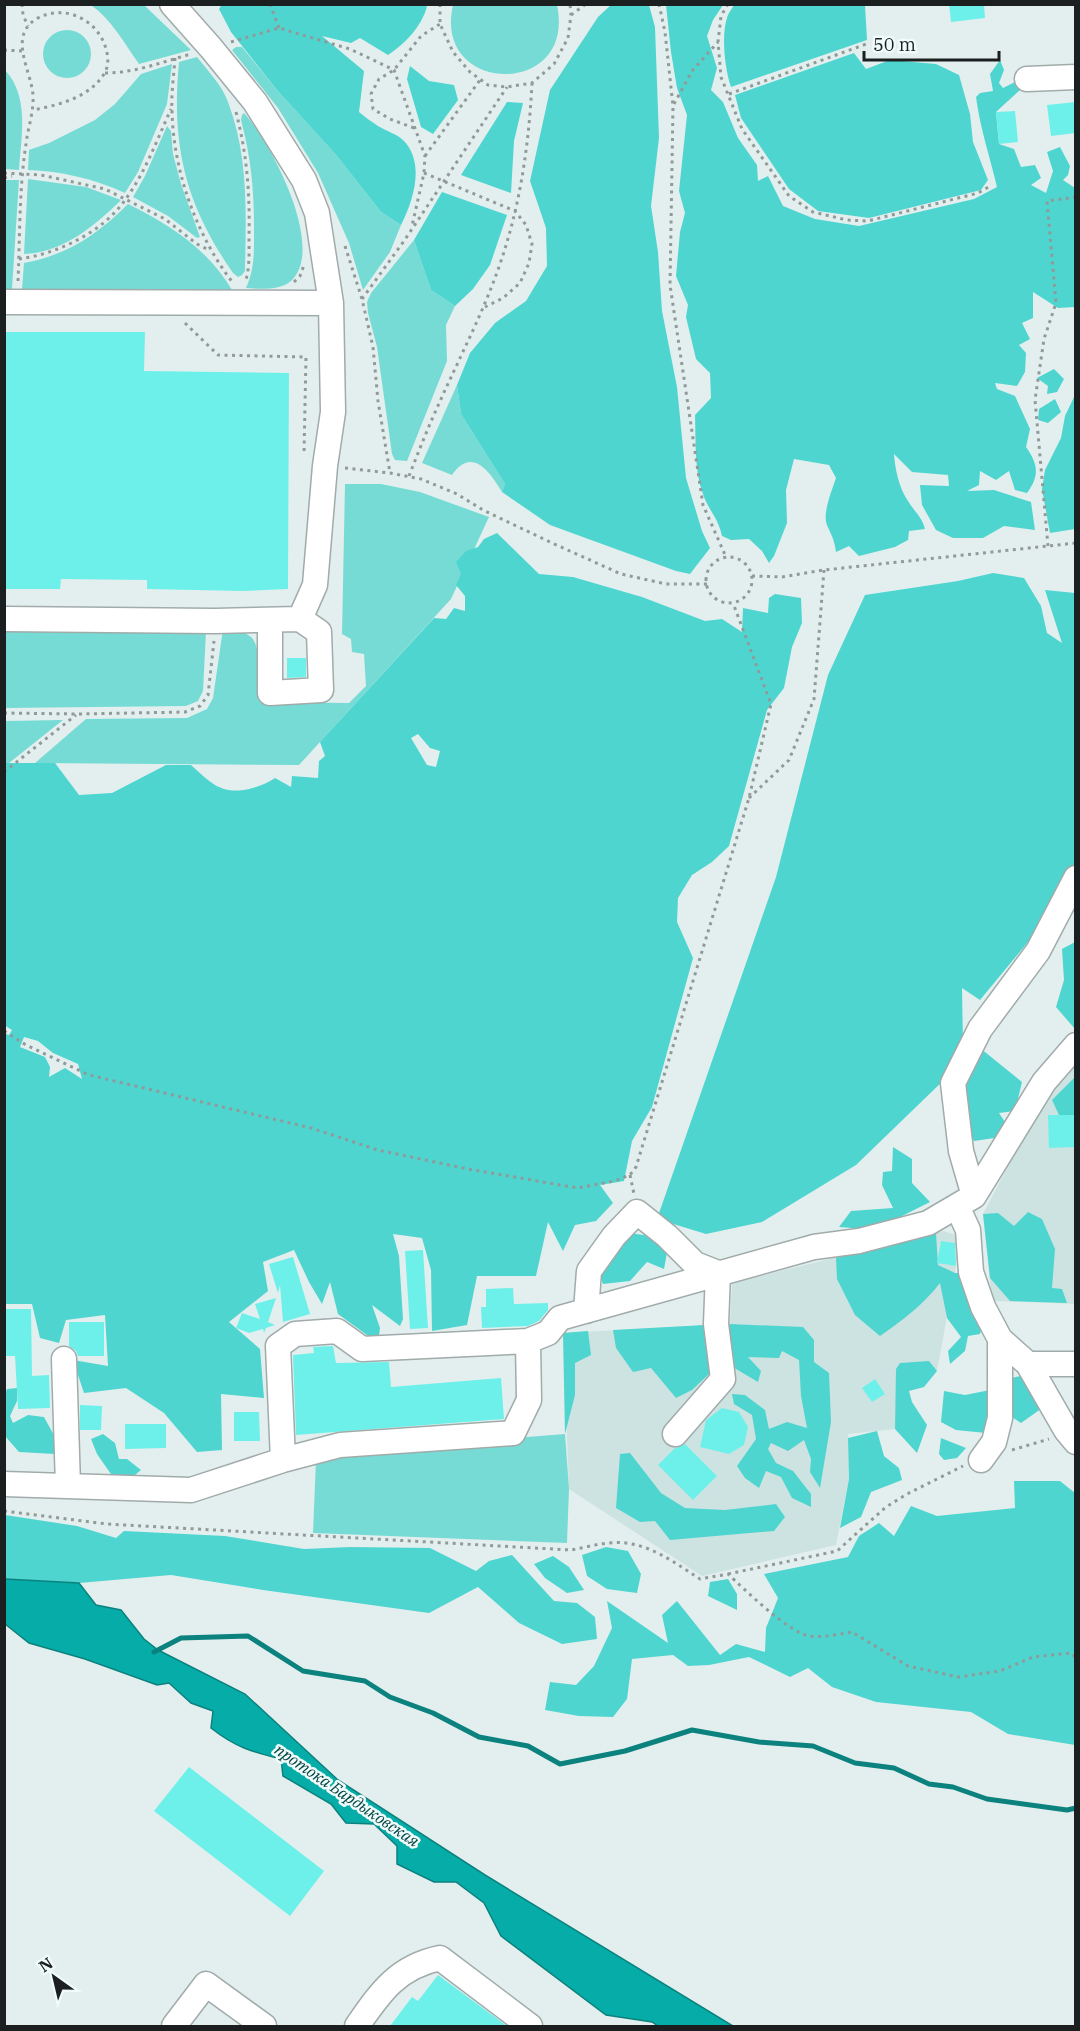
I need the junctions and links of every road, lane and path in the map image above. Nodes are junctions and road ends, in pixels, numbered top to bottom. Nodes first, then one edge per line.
1 (22, 4) edge
2 (172, 4) edge
3 (270, 4) edge
4 (440, 4) edge
5 (570, 4) edge
6 (586, 4) edge
7 (659, 4) edge
8 (728, 4) edge
9 (571, 15) junction
10 (440, 24) junction
11 (28, 26) junction
12 (279, 28) junction
13 (718, 42) junction
14 (869, 43) dead end
15 (211, 48) junction
16 (4, 51) edge
17 (22, 51) junction
18 (175, 58) junction
19 (394, 70) junction
20 (105, 73) junction
21 (1076, 76) edge
22 (480, 80) junction
23 (1028, 80) dead end
24 (532, 83) junction
25 (507, 87) junction
26 (729, 94) junction
27 (673, 106) junction
28 (172, 107) junction
29 (235, 109) dead end
30 (33, 110) junction
31 (414, 128) junction
32 (425, 156) junction
33 (4, 173) edge
34 (424, 173) junction
35 (13, 175) junction
36 (23, 175) junction
37 (4, 178) edge
38 (444, 180) junction
39 (992, 185) dead end
40 (1076, 197) edge
41 (127, 198) junction
42 (515, 211) junction
43 (412, 226) junction
44 (211, 251) junction
45 (306, 255) dead end
46 (19, 259) junction
47 (18, 281) dead end
48 (244, 284) dead end
49 (235, 285) dead end
50 (292, 285) dead end
51 (362, 299) dead end
52 (4, 302) edge
53 (331, 303) junction
54 (484, 307) junction
55 (175, 323) dead end
56 (314, 462) junction
57 (409, 476) junction
58 (1076, 543) edge
59 (1048, 546) junction
60 (726, 557) junction
61 (824, 570) junction
62 (752, 576) junction
63 (707, 584) junction
64 (733, 603) junction
65 (4, 619) edge
66 (300, 619) junction
67 (270, 620) junction
68 (215, 621) junction
69 (4, 713) edge
70 (77, 714) junction
71 (4, 772) edge
72 (749, 798) junction
73 (1076, 878) edge
74 (4, 1030) edge
75 (1076, 1045) edge
76 (965, 1201) junction
77 (718, 1273) junction
78 (586, 1311) junction
79 (1000, 1339) junction
80 (528, 1341) junction
81 (64, 1359) dead end
82 (1028, 1364) junction
83 (1076, 1364) edge
84 (675, 1434) dead end
85 (1071, 1436) edge
86 (283, 1460) junction
87 (981, 1460) junction
88 (4, 1484) edge
89 (68, 1486) junction
90 (4, 1511) edge
91 (728, 1574) junction
92 (1076, 1658) edge
93 (174, 2026) edge
94 (264, 2026) edge
95 (357, 2026) edge
96 (530, 2026) edge

1 - 11 path
2 - 15 lane
3 - 12 path
4 - 10 path
5 - 9 path
6 - 9 path
7 - 27 path
8 - 13 path
9 - 24 path
10 - 19 path
10 - 22 path
11 - 17 path
11 - 20 path
12 - 15 path
12 - 19 path
13 - 26 path
13 - 27 path
14 - 26 path
15 - 18 path
15 - 53 lane
16 - 17 path
17 - 30 path
18 - 20 path
18 - 28 path
19 - 31 path
19 - 31 path
20 - 30 path
21 - 23 lane
22 - 25 path
22 - 32 path
24 - 25 path
24 - 42 path
25 - 38 path
26 - 39 path
27 - 60 path
28 - 41 path
28 - 44 path
29 - 48 path
30 - 36 path
31 - 32 path
32 - 34 path
33 - 35 path
34 - 38 path
34 - 43 path
35 - 36 path
35 - 37 path
36 - 41 path
36 - 46 path
38 - 42 path
38 - 43 path
40 - 59 path
41 - 44 path
41 - 46 path
42 - 54 path
42 - 54 path
43 - 51 path
44 - 49 path
45 - 50 path
46 - 47 path
52 - 53 lane
53 - 56 lane
54 - 57 path
55 - 56 path
56 - 57 path
56 - 66 lane
57 - 63 path
58 - 59 path
59 - 61 path
60 - 62 path
60 - 63 path
61 - 62 path
61 - 72 path
62 - 64 path
63 - 64 path
64 - 72 path
65 - 68 lane
66 - 67 lane
66 - 67 lane
67 - 68 lane
68 - 70 path
69 - 70 path
70 - 71 path
72 - 74 path
73 - 76 lane
75 - 76 lane
76 - 77 lane
76 - 79 lane
77 - 78 lane
77 - 78 lane
77 - 84 lane
78 - 80 lane
79 - 82 lane
79 - 87 lane
80 - 86 lane
80 - 86 lane
81 - 89 lane
82 - 83 lane
82 - 85 lane
85 - 87 path
86 - 89 lane
87 - 91 path
88 - 89 lane
90 - 91 path
91 - 92 path
93 - 94 lane
95 - 96 lane

